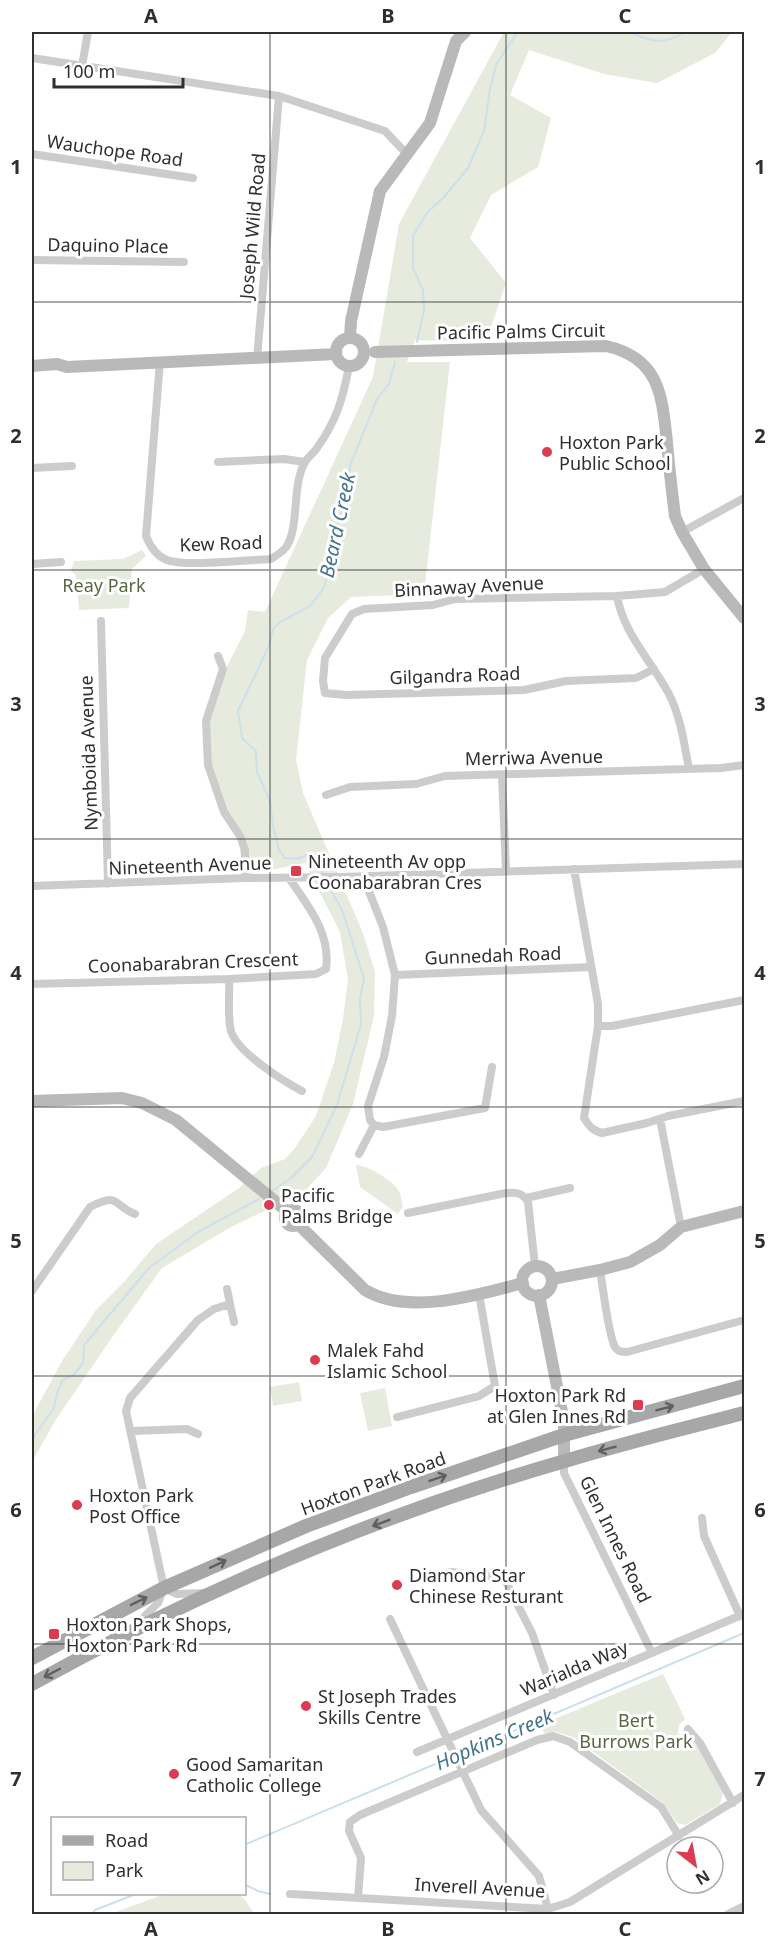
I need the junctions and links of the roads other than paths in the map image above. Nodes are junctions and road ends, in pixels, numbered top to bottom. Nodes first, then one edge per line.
1 (88, 32) edge
2 (465, 32) edge
3 (32, 58) edge
4 (82, 66) junction
5 (279, 96) junction
6 (406, 153) junction
7 (32, 154) edge
8 (193, 178) dead end
9 (32, 260) edge
10 (184, 262) dead end
11 (350, 337) junction
12 (370, 351) junction
13 (336, 354) junction
14 (257, 358) junction
15 (160, 361) junction
16 (32, 366) edge
17 (349, 366) junction
18 (218, 462) dead end
19 (305, 462) junction
20 (72, 466) dead end
21 (32, 468) edge
22 (744, 498) edge
23 (682, 532) junction
24 (61, 562) dead end
25 (32, 564) edge
26 (704, 569) junction
27 (617, 596) junction
28 (743, 612) edge
29 (100, 621) dead end
30 (218, 656) dead end
31 (654, 669) junction
32 (325, 693) joint
33 (744, 765) edge
34 (688, 769) junction
35 (502, 775) junction
36 (326, 795) dead end
37 (744, 864) edge
38 (574, 870) junction
39 (506, 872) junction
40 (363, 876) junction
41 (245, 878) junction
42 (290, 878) junction
43 (108, 884) junction
44 (32, 886) edge
45 (591, 967) junction
46 (395, 975) junction
47 (229, 979) junction
48 (32, 984) edge
49 (744, 1000) edge
50 (598, 1026) junction
51 (492, 1067) dead end
52 (302, 1091) dead end
53 (32, 1101) edge
54 (744, 1101) edge
55 (660, 1119) junction
56 (374, 1125) junction
57 (359, 1154) dead end
58 (570, 1188) dead end
59 (526, 1198) junction
60 (744, 1211) edge
61 (408, 1213) dead end
62 (135, 1214) dead end
63 (681, 1227) junction
64 (535, 1266) junction
65 (600, 1270) junction
66 (552, 1279) junction
67 (523, 1283) junction
68 (227, 1289) dead end
69 (32, 1291) edge
70 (479, 1294) junction
71 (539, 1295) junction
72 (230, 1305) junction
73 (744, 1320) edge
74 (234, 1322) dead end
75 (744, 1386) edge
76 (744, 1413) edge
77 (397, 1417) dead end
78 (132, 1431) junction
79 (198, 1434) dead end
80 (564, 1435) junction
81 (564, 1461) junction
82 (702, 1518) dead end
83 (430, 1579) dead end
84 (165, 1588) junction
85 (214, 1592) junction
86 (742, 1615) edge
87 (390, 1619) dead end
88 (122, 1637) junction
89 (652, 1653) junction
90 (32, 1658) edge
91 (32, 1684) edge
92 (554, 1695) junction
93 (688, 1729) dead end
94 (447, 1740) junction
95 (417, 1752) dead end
96 (463, 1772) junction
97 (744, 1795) edge
98 (733, 1803) junction
99 (678, 1835) edge
100 (681, 1835) edge
101 (665, 1844) edge
102 (290, 1894) dead end
103 (358, 1898) junction
104 (744, 1906) edge
105 (548, 1909) junction
106 (728, 1914) edge

1 - 4 street
2 - 6 street
3 - 4 street
4 - 5 street
5 - 6 street
5 - 14 street, Joseph Wild Road
6 - 11 street
7 - 8 street, Wauchope Road
9 - 10 street, Daquino Place
11 - 12 street
11 - 13 street
12 - 17 street
12 - 23 street, Pacific Palms Circuit
13 - 14 street
13 - 17 street
14 - 15 street
15 - 16 street
15 - 19 street, Kew Road
17 - 19 street, Kew Road
18 - 19 street
20 - 21 street
22 - 23 street
23 - 26 street, Pacific Palms Circuit
24 - 25 street
26 - 27 street, Binnaway Avenue
26 - 28 street, Pacific Palms Circuit
27 - 31 street
27 - 32 street, Binnaway Avenue
29 - 43 street, Nymboida Avenue
30 - 41 street
31 - 32 street, Gilgandra Road
31 - 34 street
33 - 34 street, Merriwa Avenue
34 - 35 street, Merriwa Avenue
35 - 36 street, Merriwa Avenue
35 - 39 street
37 - 38 street, Nineteenth Avenue
38 - 39 street, Nineteenth Avenue
38 - 45 street
39 - 40 street, Nineteenth Avenue
40 - 42 street, Nineteenth Avenue
40 - 46 street
41 - 42 street, Nineteenth Avenue
41 - 43 street, Nineteenth Avenue
42 - 47 street, Coonabarabran Crescent
43 - 44 street, Nineteenth Avenue
45 - 46 street, Gunnedah Road
45 - 50 street
46 - 56 street
47 - 48 street, Coonabarabran Crescent
47 - 52 street
49 - 50 street
50 - 55 street
51 - 56 street
53 - 70 street
54 - 55 street
55 - 63 street
56 - 57 street
58 - 59 street
59 - 61 street
59 - 64 street
60 - 63 street
62 - 69 street
63 - 65 street
64 - 66 street
64 - 67 street
65 - 66 street
65 - 73 street
66 - 71 street
67 - 70 street
67 - 71 street
68 - 72 street
70 - 77 street
71 - 80 street, Glen Innes Road
72 - 74 street
72 - 78 street
80 -> 75 main road, Hoxton Park Road
76 -> 81 main road
78 - 79 street
78 - 84 street
80 - 81 street, Glen Innes Road
84 -> 80 main road, Hoxton Park Road
81 -> 85 main road
81 - 89 street, Glen Innes Road
82 - 86 street
83 - 92 street
84 - 85 street
84 - 88 street
90 -> 84 main road, Hoxton Park Road
85 - 88 main road
86 - 89 street, Warialda Way
87 - 94 street
88 -> 91 main road
89 - 92 street, Warialda Way
92 - 94 street, Warialda Way
93 - 98 street
94 - 95 street, Warialda Way
94 - 96 street
96 - 99 street
96 - 103 street
96 - 105 street
97 - 98 street, Inverell Avenue
98 - 100 street, Inverell Avenue
101 - 105 street, Inverell Avenue
102 - 103 street, Inverell Avenue
103 - 105 street, Inverell Avenue
104 - 106 street

